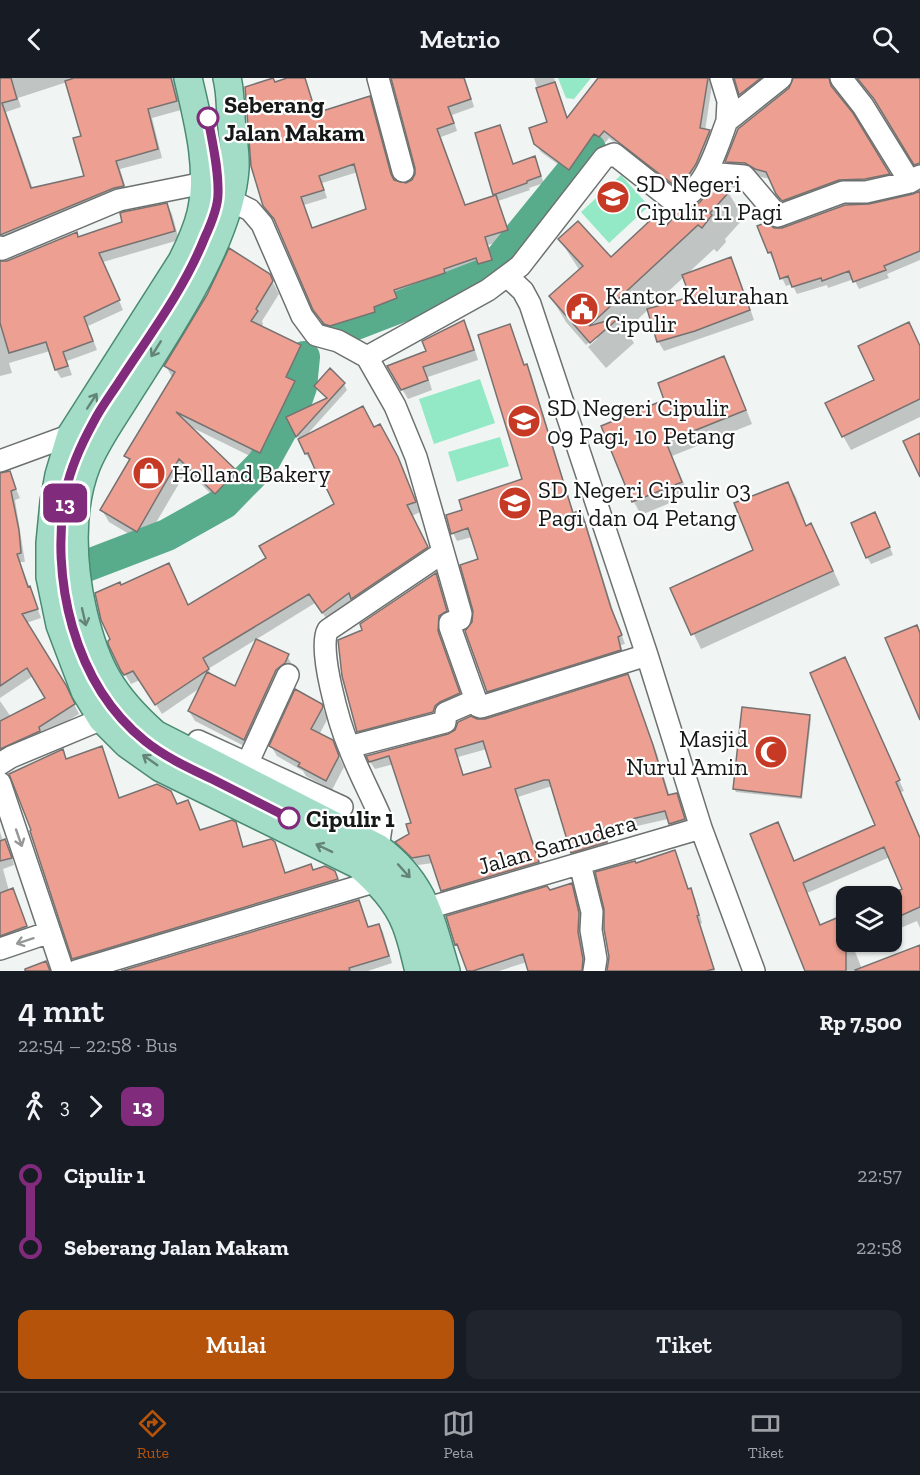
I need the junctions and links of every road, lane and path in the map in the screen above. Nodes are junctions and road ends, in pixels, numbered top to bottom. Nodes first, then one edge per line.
1 (188, 78) edge
2 (378, 78) edge
3 (721, 78) edge
4 (781, 78) edge
5 (841, 78) edge
6 (231, 79) edge
7 (727, 121) junction
8 (403, 171) dead end
9 (707, 173) junction
10 (915, 179) edge
11 (204, 183) junction
12 (230, 200) junction
13 (0, 247) edge
14 (508, 277) junction
15 (367, 357) junction
16 (71, 435) junction
17 (0, 462) edge
18 (442, 553) junction
19 (646, 655) junction
20 (288, 675) dead end
21 (476, 700) junction
22 (102, 719) junction
23 (198, 741) dead end
24 (349, 747) junction
25 (0, 764) edge
26 (244, 771) junction
27 (0, 783) edge
28 (229, 802) junction
29 (342, 807) dead end
30 (701, 828) junction
31 (378, 848) junction
32 (580, 864) junction
33 (377, 881) junction
34 (428, 908) junction
35 (50, 932) junction
36 (0, 949) edge
37 (63, 971) edge
38 (76, 971) edge
39 (419, 971) edge
40 (446, 971) edge
41 (594, 971) edge
42 (754, 971) edge

1 - 11 main road
2 - 8 street
3 - 7 street
4 - 7 street
5 - 10 street
6 - 12 main road
7 - 9 street
9 - 10 street
9 - 14 street
11 - 13 street
16 -> 11 main road
12 - 15 street
12 -> 26 main road
14 - 15 street
14 - 19 street
15 - 18 street
16 - 17 street
16 - 22 main road
18 - 21 street
18 - 24 street
19 - 21 street
19 - 30 street
20 - 26 street
21 - 24 street
22 - 25 street
28 -> 22 main road
23 - 26 street
24 - 31 street
26 - 28 street
26 - 29 street
26 - 31 main road
27 -> 35 street
33 -> 28 main road
30 - 32 street, Jalan Samudera
30 - 42 street
31 -> 34 main road
32 - 34 street, Jalan Samudera
32 - 41 street
33 - 38 street
33 - 39 main road
34 - 40 main road
35 -> 36 street
35 - 37 street

